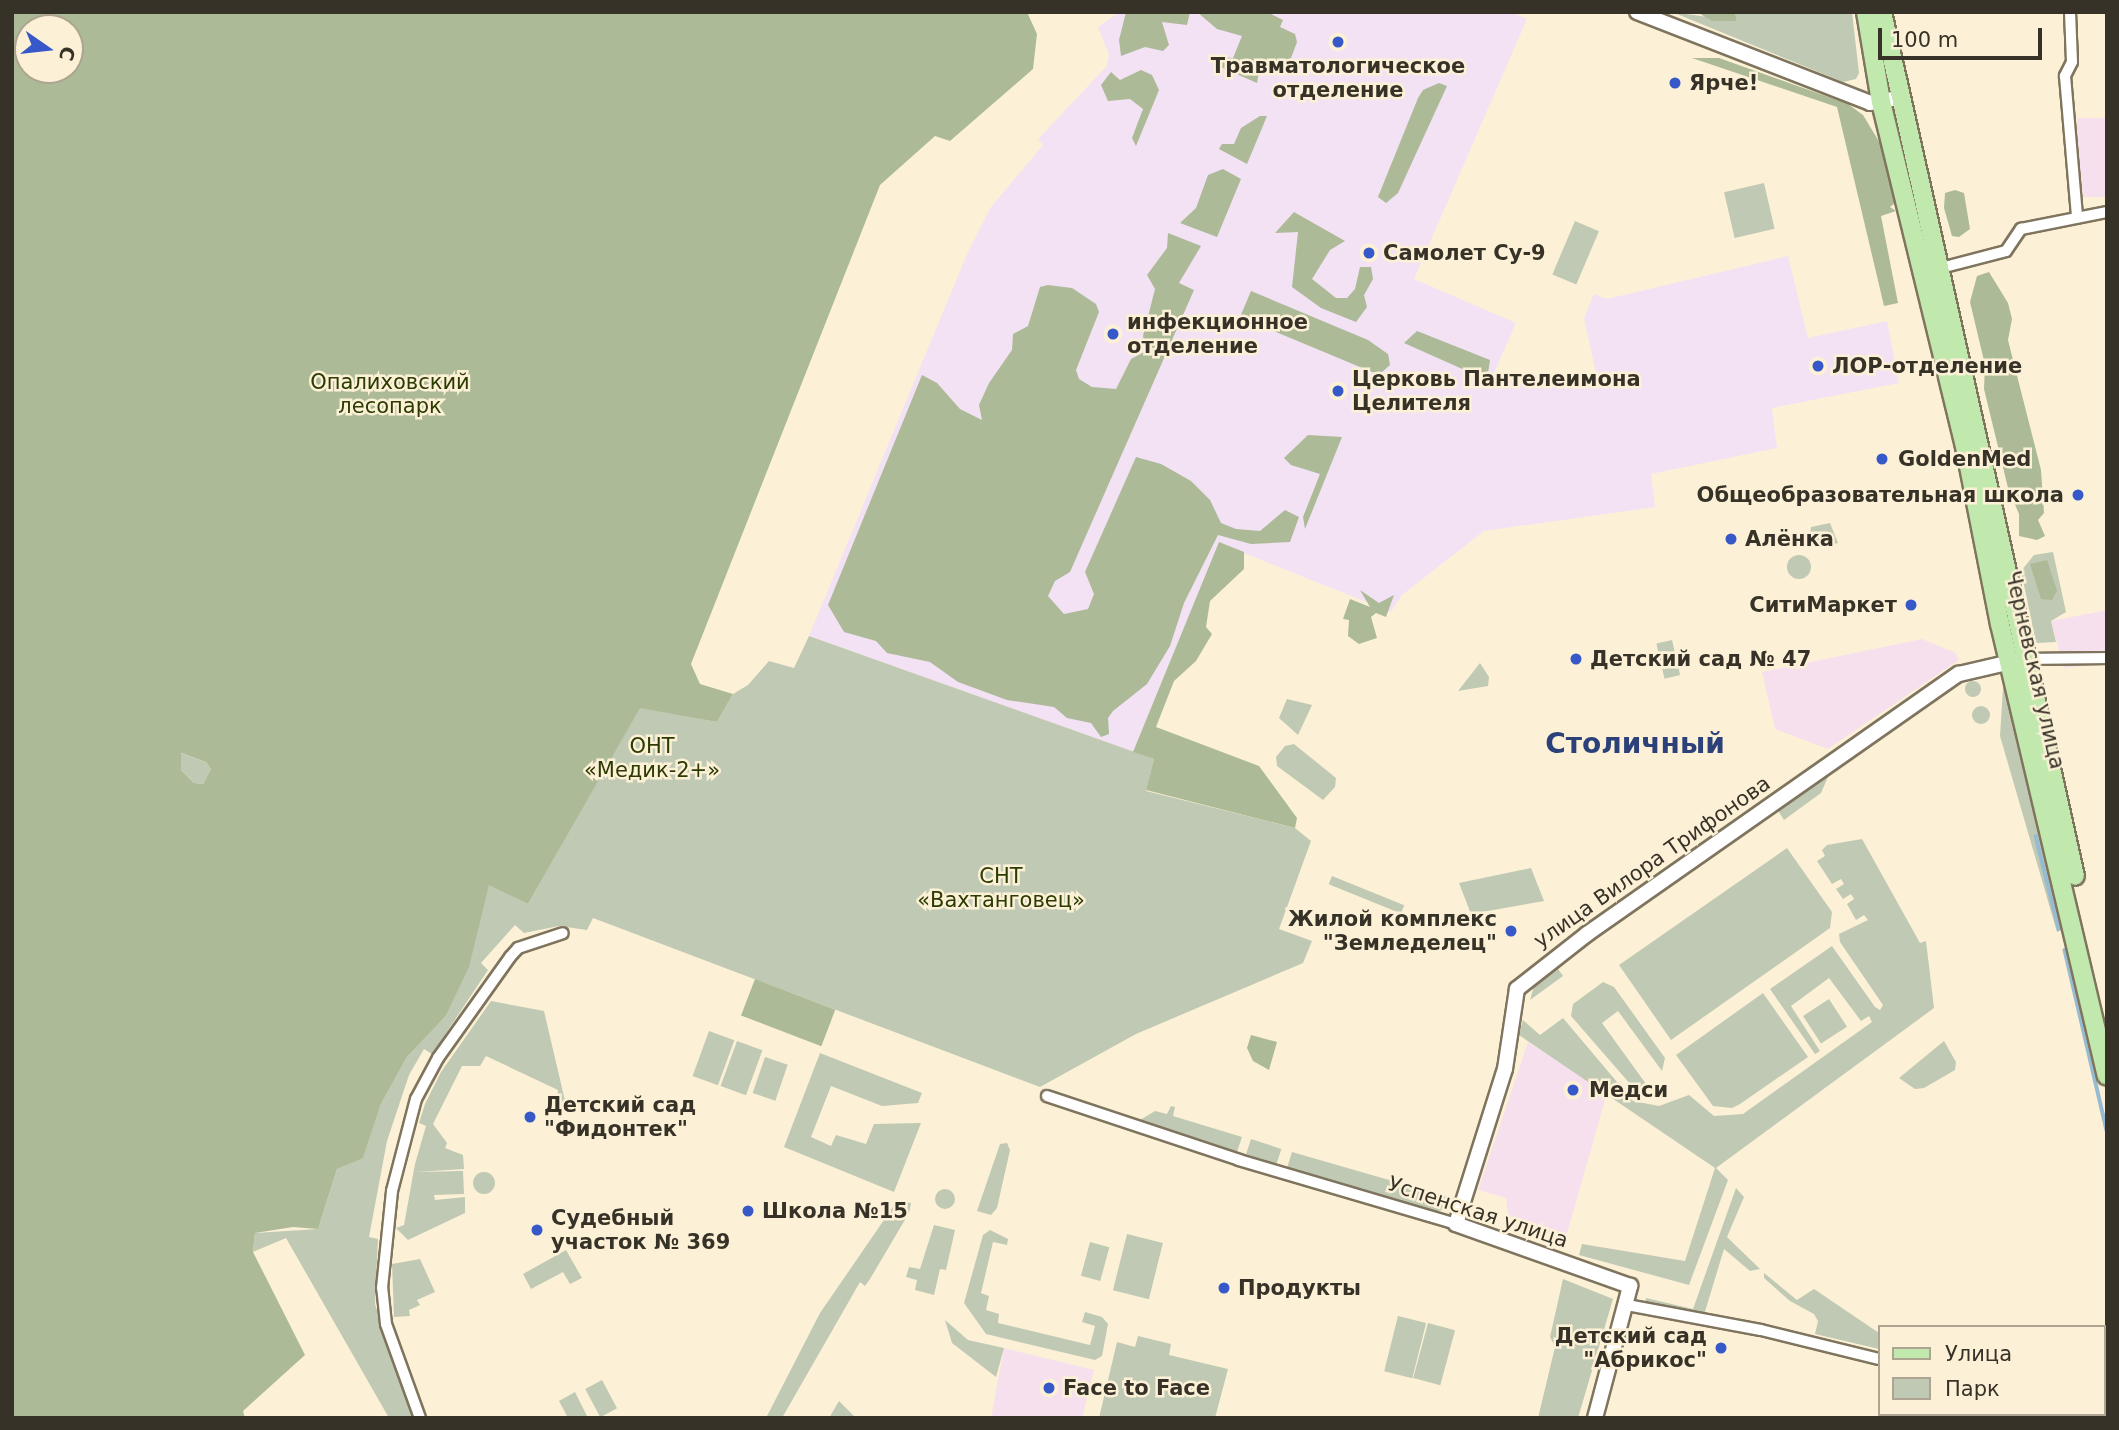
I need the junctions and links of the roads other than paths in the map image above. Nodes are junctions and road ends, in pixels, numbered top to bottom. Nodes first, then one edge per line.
1 (1637, 12) edge
2 (1866, 12) edge
3 (1882, 12) edge
4 (2070, 12) edge
5 (1900, 97) junction
6 (1881, 102) junction
7 (2107, 212) edge
8 (2077, 217) junction
9 (1931, 270) junction
10 (2107, 658) edge
11 (2018, 661) junction
12 (564, 933) dead end
13 (2107, 1022) edge
14 (2107, 1076) edge
15 (1047, 1096) dead end
16 (1455, 1224) junction
17 (1627, 1305) junction
18 (1878, 1359) edge
19 (420, 1418) edge
20 (1595, 1418) edge

1 - 6 street
2 - 6 main road
3 - 5 main road
4 - 8 street
5 - 6 street
5 - 9 main road
6 - 9 main road
7 - 8 street
8 - 9 street
9 - 11 main road, Черневская улица
10 - 11 street
11 - 13 main road, Черневская улица
11 - 14 main road, Черневская улица
11 - 16 street, улица Вилора Трифонова
12 - 19 street
15 - 16 street, Успенская улица
16 - 17 street, Успенская улица
17 - 18 street
17 - 20 street

